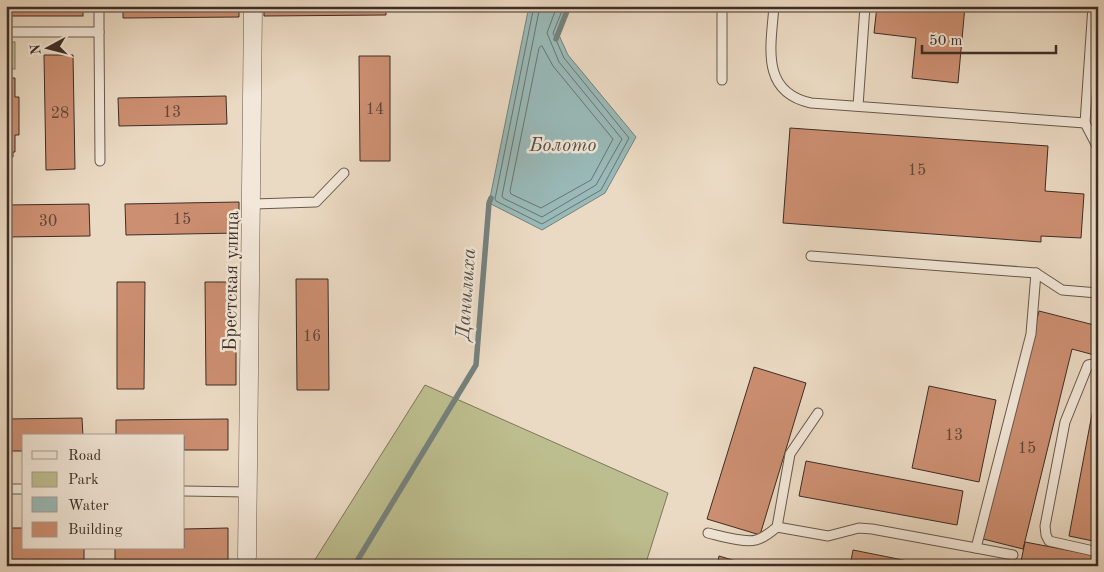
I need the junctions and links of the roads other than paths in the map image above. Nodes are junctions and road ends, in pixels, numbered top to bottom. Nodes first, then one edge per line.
1 (99, 6) edge
2 (253, 6) edge
3 (722, 6) edge
4 (774, 6) edge
5 (865, 6) edge
6 (1093, 6) edge
7 (6, 32) edge
8 (99, 32) junction
9 (722, 80) dead end
10 (858, 106) junction
11 (1085, 122) junction
12 (1098, 148) edge
13 (100, 161) dead end
14 (344, 173) dead end
15 (252, 204) junction
16 (810, 256) dead end
17 (1036, 273) junction
18 (1098, 293) edge
19 (1098, 363) edge
20 (818, 413) dead end
21 (6, 489) edge
22 (22, 489) edge
23 (185, 491) edge
24 (247, 492) junction
25 (777, 528) junction
26 (708, 533) dead end
27 (976, 548) junction
28 (1098, 552) edge
29 (1013, 555) dead end
30 (246, 562) edge

1 - 8 lane
2 - 15 street, Брестская улица
3 - 9 lane
4 - 10 lane
5 - 10 lane
6 - 11 lane
7 - 8 lane
8 - 13 lane
10 - 11 lane
11 - 12 lane
14 - 15 lane
15 - 24 street, Брестская улица
16 - 17 lane
17 - 18 lane
17 - 27 lane
19 - 28 lane
20 - 25 lane
21 - 22 lane
23 - 24 lane
24 - 30 street, Брестская улица
25 - 26 lane
25 - 27 lane
27 - 29 lane

